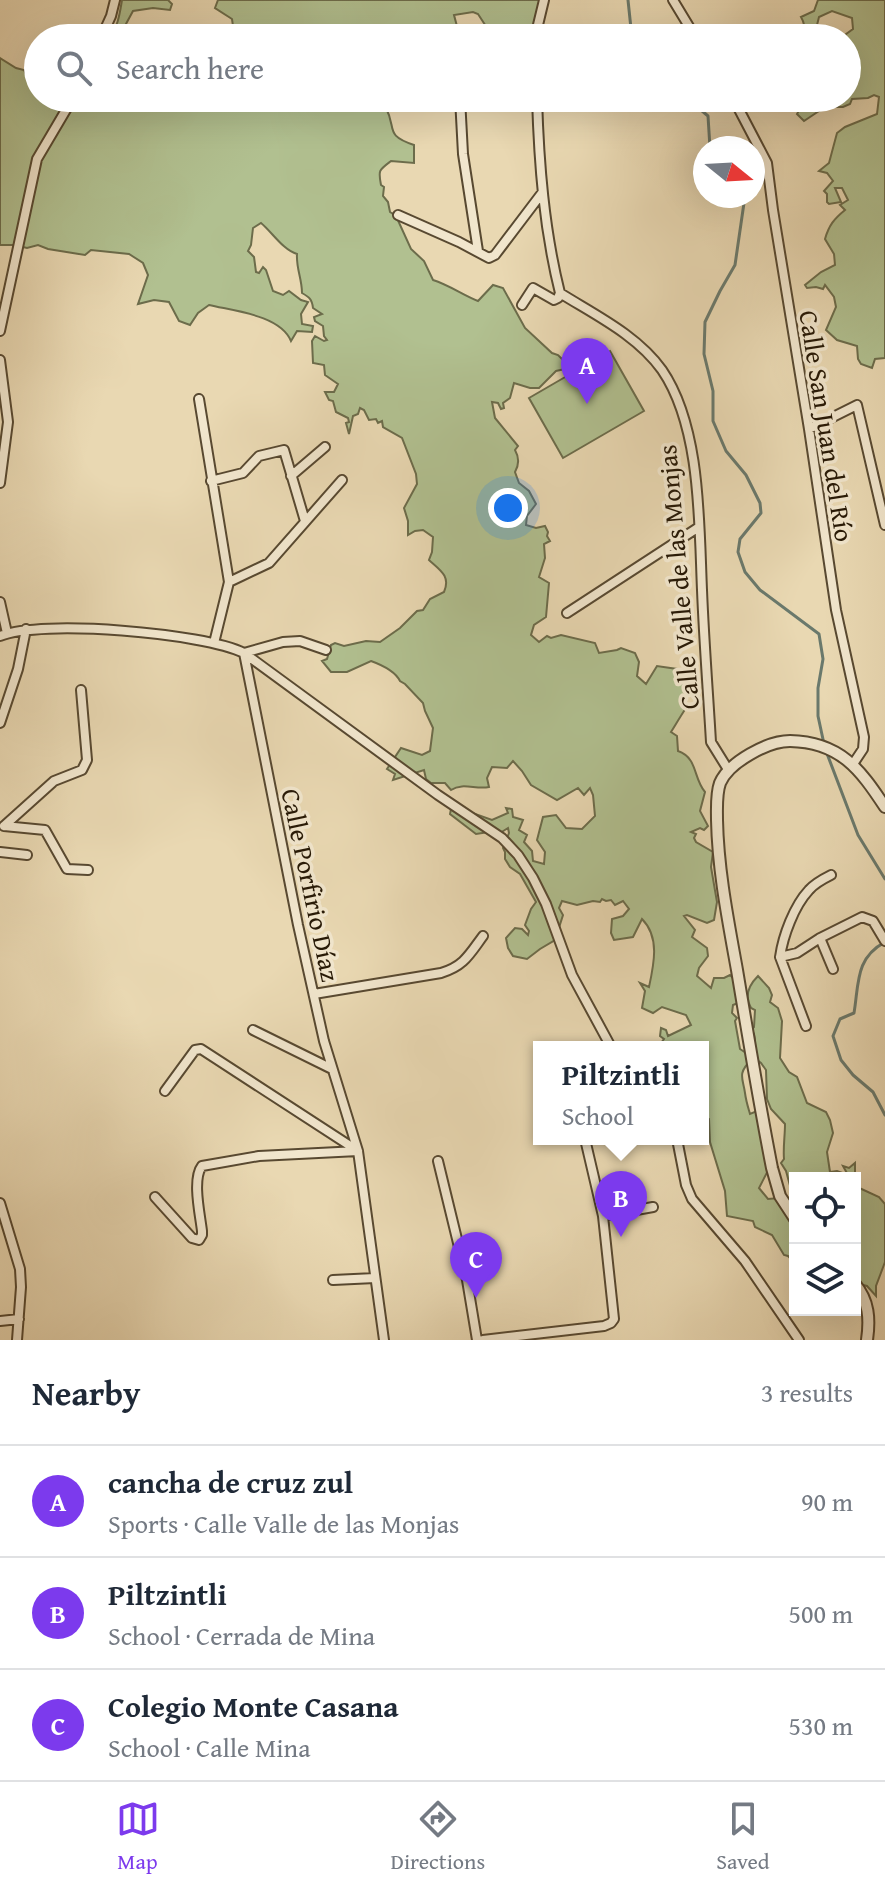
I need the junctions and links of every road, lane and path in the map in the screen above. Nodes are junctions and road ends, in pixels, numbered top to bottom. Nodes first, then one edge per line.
1 (115, 0) edge
2 (544, 0) edge
3 (673, 0) edge
4 (107, 24) edge
5 (538, 24) edge
6 (688, 24) edge
7 (65, 112) edge
8 (461, 112) edge
9 (538, 112) edge
10 (740, 112) edge
11 (543, 192) junction
12 (398, 215) dead end
13 (478, 251) junction
14 (560, 293) junction
15 (522, 305) dead end
16 (0, 331) edge
17 (0, 360) edge
18 (199, 399) dead end
19 (809, 429) junction
20 (325, 447) dead end
21 (291, 476) junction
22 (342, 480) dead end
23 (211, 481) junction
24 (0, 483) edge
25 (305, 521) junction
26 (885, 525) edge
27 (699, 527) junction
28 (229, 582) junction
29 (0, 602) edge
30 (567, 613) dead end
31 (26, 629) junction
32 (4, 634) edge
33 (214, 643) junction
34 (326, 650) dead end
35 (244, 653) junction
36 (81, 690) dead end
37 (0, 723) edge
38 (853, 764) junction
39 (729, 771) junction
40 (885, 807) edge
41 (2, 826) edge
42 (0, 852) edge
43 (27, 855) dead end
44 (88, 870) dead end
45 (831, 875) dead end
46 (483, 936) dead end
47 (820, 938) junction
48 (884, 940) edge
49 (780, 957) junction
50 (833, 969) dead end
51 (314, 994) junction
52 (806, 1026) dead end
53 (253, 1030) dead end
54 (608, 1041) edge
55 (332, 1069) junction
56 (165, 1091) dead end
57 (586, 1145) edge
58 (678, 1145) edge
59 (358, 1151) junction
60 (438, 1161) dead end
61 (155, 1197) dead end
62 (0, 1203) edge
63 (653, 1207) dead end
64 (789, 1210) edge
65 (603, 1216) junction
66 (4, 1227) edge
67 (375, 1278) junction
68 (333, 1280) dead end
69 (861, 1292) edge
70 (19, 1319) junction
71 (0, 1321) edge
72 (17, 1340) edge
73 (384, 1340) edge
74 (477, 1340) edge
75 (483, 1340) edge
76 (799, 1340) edge
77 (867, 1340) edge

1 - 4 street
2 - 5 street
3 - 6 street
7 - 16 street
8 - 13 street
9 - 11 street
10 - 19 street, Calle San Juan del Río
11 - 13 street
11 - 14 street
12 - 13 street
14 - 15 street
14 - 27 street, Calle Valle de las Monjas
17 - 24 street
18 - 23 street
19 - 26 street
19 - 38 street, Calle San Juan del Río
20 - 21 street
21 - 23 street
21 - 25 street
22 - 25 street
23 - 28 street
25 - 28 street
27 - 30 street
27 - 39 street, Calle Valle de las Monjas
28 - 33 street
29 - 32 street
31 - 32 street
31 - 33 street
31 - 37 street
33 - 35 street
34 - 35 street
35 - 51 street, Calle Porfirio Díaz
35 - 54 street
36 - 41 street
38 - 39 street
38 - 40 street
39 - 64 street
41 - 44 street
42 - 43 street
45 - 49 street
46 - 51 street
47 - 48 street
47 - 49 street
47 - 50 street
49 - 52 street
51 - 55 street, Calle Porfirio Díaz
53 - 55 street
55 - 59 street, Calle Porfirio Díaz
56 - 59 street
57 - 65 street
58 - 76 street
59 - 61 street
59 - 67 street, Calle Porfirio Díaz
60 - 74 street
62 - 66 street
63 - 65 street
65 - 75 street
66 - 70 street
67 - 68 street
67 - 73 street, Calle Porfirio Díaz
69 - 77 street
70 - 71 street
70 - 72 street

